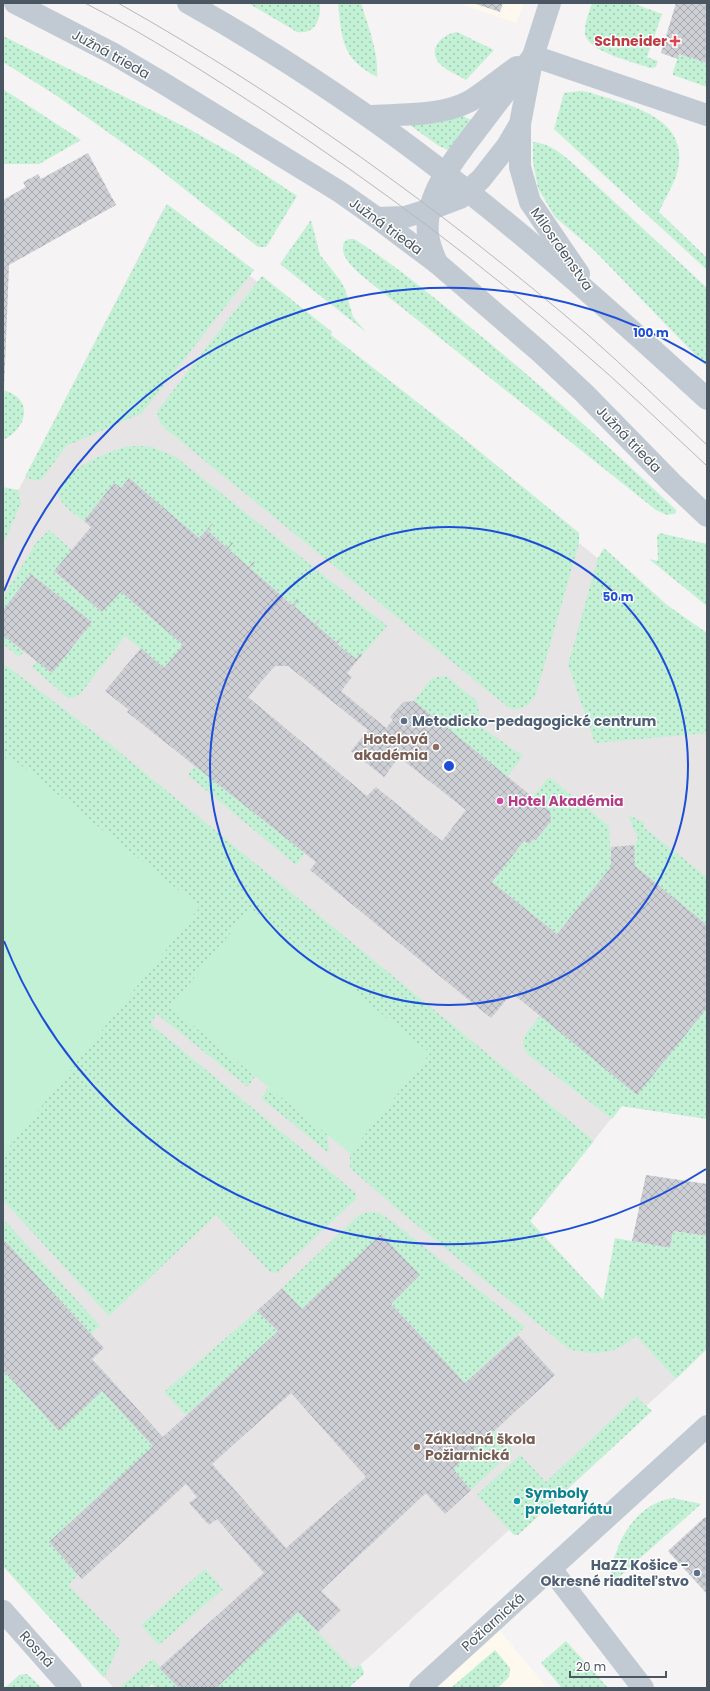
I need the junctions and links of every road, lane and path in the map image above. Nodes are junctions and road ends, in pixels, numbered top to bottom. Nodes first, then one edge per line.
1 (15, 3) edge
2 (188, 3) edge
3 (550, 3) edge
4 (533, 56) junction
5 (368, 116) junction
6 (707, 116) edge
7 (520, 124) junction
8 (445, 174) junction
9 (468, 192) junction
10 (431, 209) junction
11 (378, 218) junction
12 (438, 263) junction
13 (599, 301) junction
14 (707, 399) edge
15 (707, 516) edge
16 (707, 1426) edge
17 (551, 1568) junction
18 (3, 1611) edge
19 (71, 1688) edge
20 (420, 1688) edge
21 (643, 1688) edge

1 - 11 street, Južná trieda
2 - 5 street
3 - 4 street, Milosrdenstva
4 - 5 street
4 - 6 street
4 - 7 street, Milosrdenstva
4 - 8 street
5 - 8 street
7 - 9 street, Milosrdenstva
7 - 13 street, Milosrdenstva
8 - 9 street
8 - 10 street
9 - 10 street, Milosrdenstva
9 - 13 street
10 - 11 street, Milosrdenstva
10 - 12 street
11 - 12 street, Južná trieda
12 - 15 street, Južná trieda
13 - 14 street
16 - 17 street, Požiarnická
17 - 20 street, Požiarnická
17 - 21 street
18 - 19 street, Rosná

